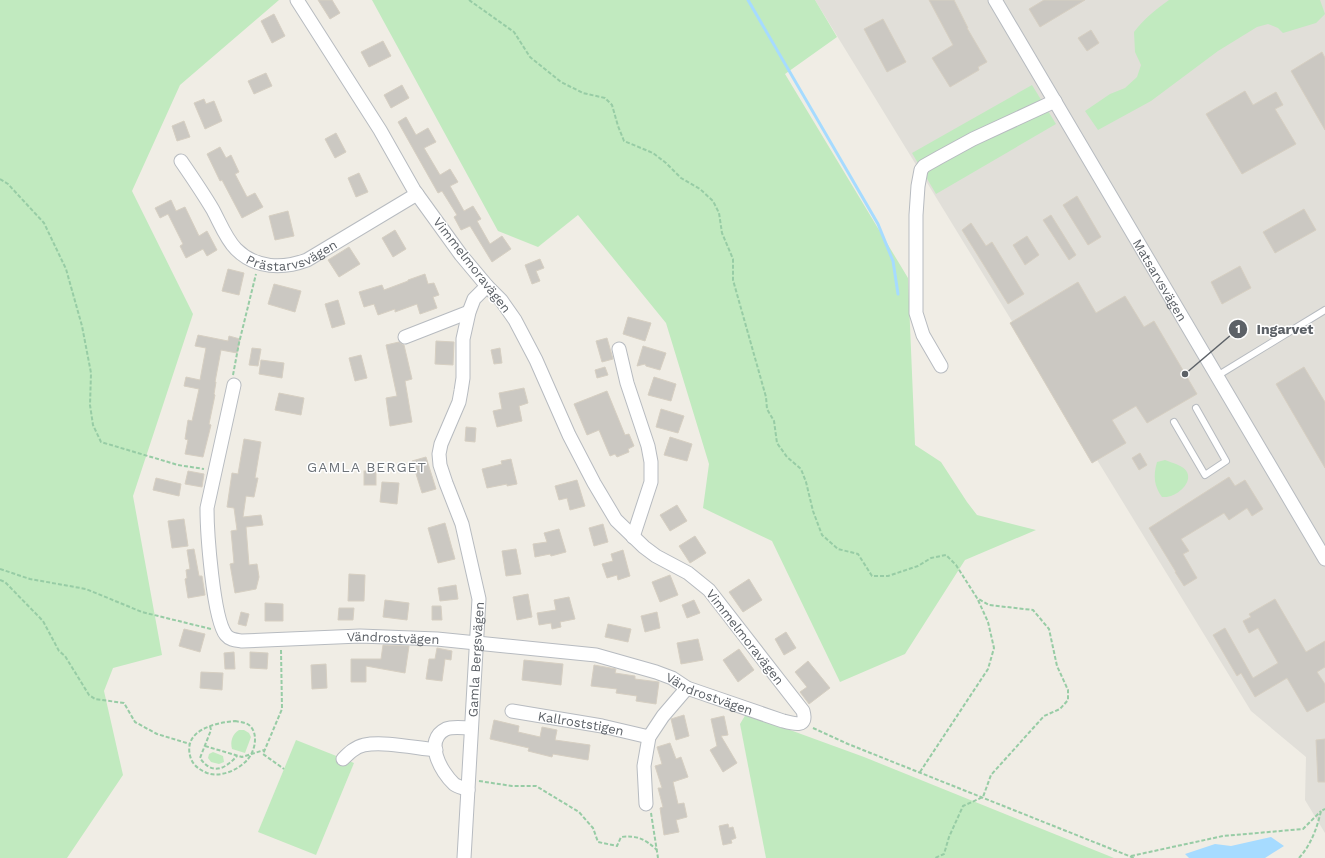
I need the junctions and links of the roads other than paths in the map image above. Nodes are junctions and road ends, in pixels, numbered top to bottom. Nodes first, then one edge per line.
1 (297, 0) edge
2 (995, 0) edge
3 (1055, 101) junction
4 (181, 161) dead end
5 (417, 194) junction
6 (486, 286) junction
7 (1325, 310) edge
8 (469, 312) junction
9 (405, 337) dead end
10 (619, 349) dead end
11 (941, 366) dead end
12 (1217, 376) junction
13 (234, 385) road end
14 (1196, 408) dead end
15 (1174, 422) dead end
16 (633, 537) junction
17 (1325, 560) edge
18 (476, 644) junction
19 (687, 688) junction
20 (512, 711) dead end
21 (803, 721) joint
22 (471, 728) junction
23 (649, 737) junction
24 (436, 750) junction
25 (343, 759) dead end
26 (469, 785) junction
27 (646, 804) dead end
28 (464, 858) edge

1 - 5 street, Vimmelmoravägen
2 - 3 street, Matsarvsvägen
3 - 11 street
3 - 12 street, Matsarvsvägen
4 - 5 street, Prästarvsvägen
5 - 6 street, Vimmelmoravägen
6 - 8 street, Gamla Bergsvägen
6 - 16 street, Vimmelmoravägen
7 - 12 lane
8 - 9 street
8 - 18 street, Gamla Bergsvägen
10 - 16 street
12 - 17 street, Matsarvsvägen
13 - 18 street, Vändrostvägen
14 - 15 lane
16 - 21 street, Vimmelmoravägen
18 - 19 street, Vändrostvägen
18 - 22 street, Gamla Bergsvägen
19 - 21 street, Vändrostvägen
19 - 23 street
20 - 23 street, Kallroststigen
22 - 24 street
22 - 26 street, Gamla Bergsvägen
23 - 27 street
24 - 25 street
24 - 26 street
26 - 28 street, Gamla Bergsvägen

